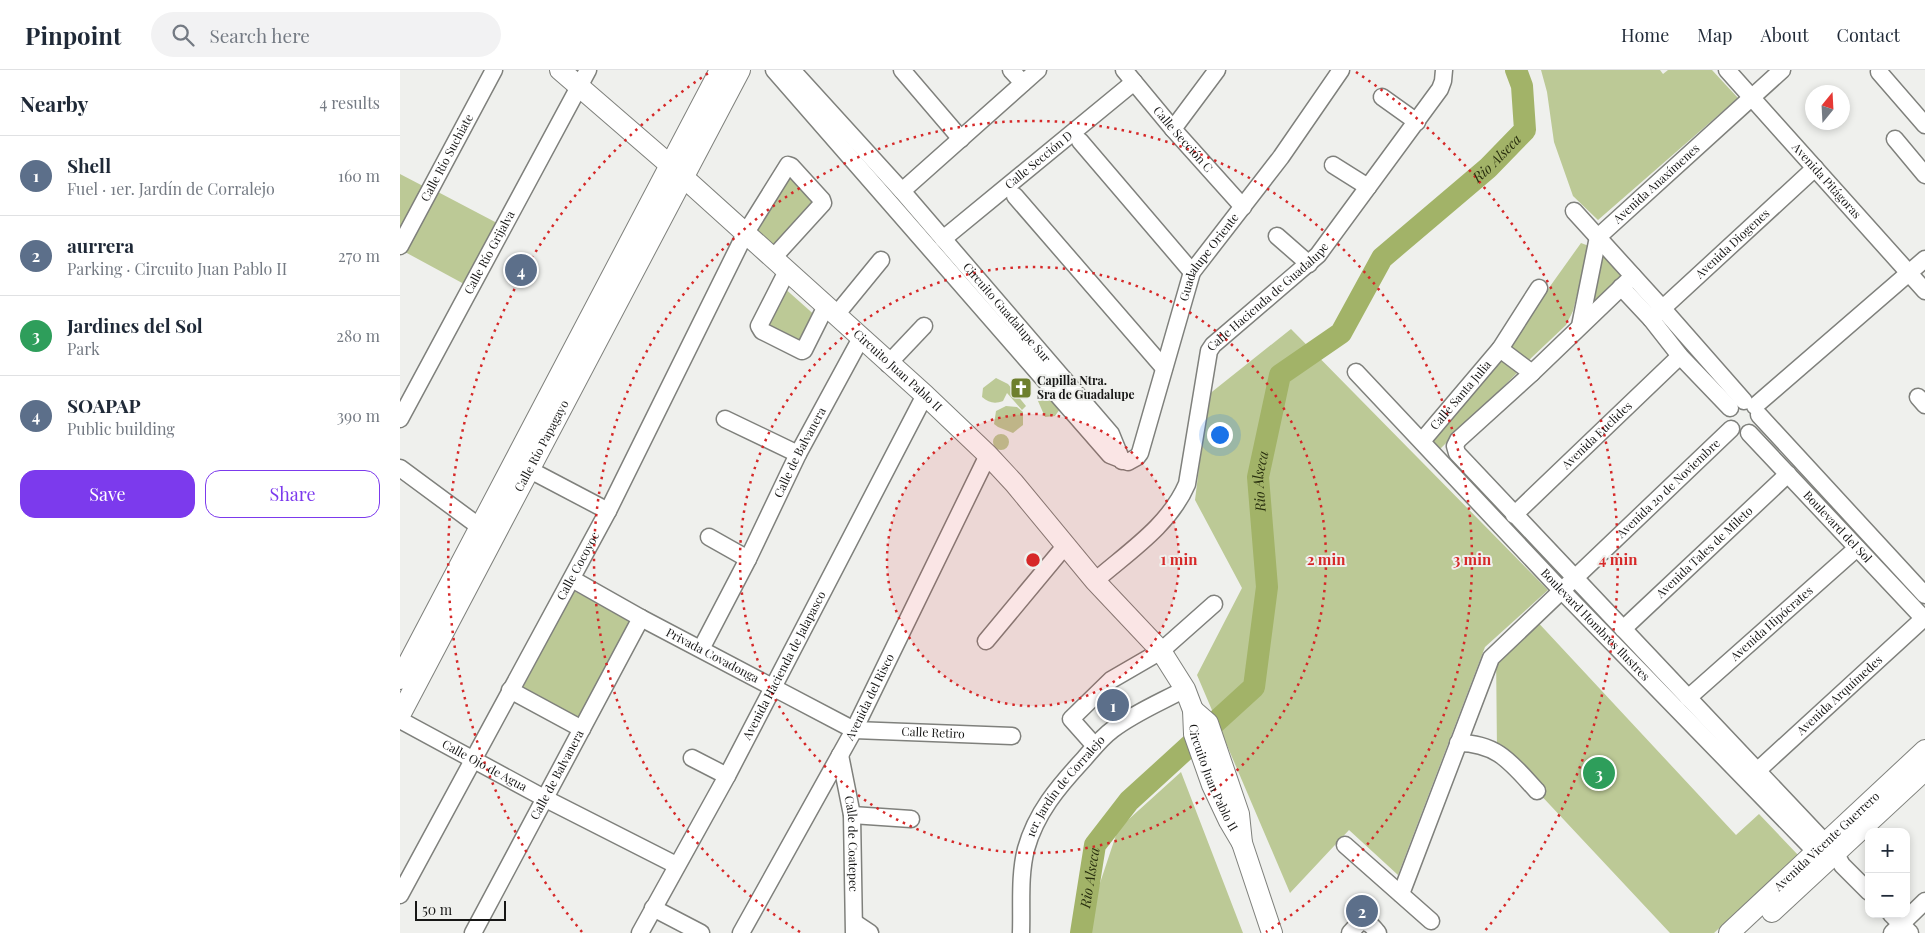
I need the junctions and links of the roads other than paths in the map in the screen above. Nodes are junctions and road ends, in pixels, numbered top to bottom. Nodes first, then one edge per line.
1 (494, 70) edge
2 (560, 70) edge
3 (720, 70) edge
4 (740, 70) edge
5 (774, 70) edge
6 (792, 70) edge
7 (902, 70) edge
8 (1011, 70) edge
9 (1038, 70) edge
10 (1217, 70) edge
11 (1341, 70) edge
12 (1444, 70) edge
13 (1727, 70) edge
14 (1782, 70) edge
15 (1879, 72) dead end
16 (1127, 73) edge
17 (583, 78) edge
18 (1022, 83) junction
19 (1382, 97) dead end
20 (1752, 98) junction
21 (1417, 122) junction
22 (1925, 125) edge
23 (1173, 129) junction
24 (961, 139) junction
25 (1895, 139) dead end
26 (1080, 141) dead end
27 (1333, 165) dead end
28 (868, 166) junction
29 (1815, 168) junction
30 (677, 172) junction
31 (1925, 175) edge
32 (1368, 187) junction
33 (902, 191) junction
34 (1015, 196) dead end
35 (1243, 207) junction
36 (1574, 211) dead end
37 (745, 234) junction
38 (1277, 236) dead end
39 (1598, 237) junction
40 (943, 239) junction
41 (400, 246) edge
42 (1925, 259) edge
43 (881, 260) dead end
44 (1308, 264) junction
45 (780, 265) junction
46 (1192, 272) junction
47 (1909, 273) junction
48 (1627, 282) junction
49 (1539, 288) dead end
50 (1925, 291) edge
51 (831, 310) junction
52 (995, 311) junction
53 (1657, 314) junction
54 (924, 326) dead end
55 (1580, 326) junction
56 (861, 338) junction
57 (1500, 349) junction
58 (1680, 356) junction
59 (888, 364) junction
60 (1164, 368) junction
61 (1356, 372) dead end
62 (1532, 373) junction
63 (924, 395) junction
64 (1747, 407) junction
65 (400, 419) edge
66 (725, 419) dead end
67 (1731, 429) junction
68 (1749, 433) junction
69 (1422, 441) junction
70 (798, 454) junction
71 (988, 455) junction
72 (1122, 461) joint
73 (400, 468) edge
74 (530, 470) junction
75 (1788, 474) junction
76 (1829, 490) junction
77 (1816, 504) junction
78 (608, 511) junction
79 (1514, 515) junction
80 (487, 533) junction
81 (709, 537) dead end
82 (1065, 546) junction
83 (1857, 548) junction
84 (748, 558) junction
85 (1903, 571) junction
86 (572, 579) junction
87 (1575, 579) junction
88 (1094, 581) junction
89 (1890, 584) junction
90 (1562, 591) junction
91 (1925, 595) edge
92 (1214, 604) dead end
93 (641, 618) junction
94 (1924, 620) edge
95 (1622, 629) junction
96 (986, 641) dead end
97 (701, 649) junction
98 (1161, 652) junction
99 (400, 679) edge
100 (772, 687) junction
101 (1185, 689) junction
102 (510, 690) junction
103 (1688, 698) junction
104 (400, 715) edge
105 (400, 720) edge
106 (582, 729) junction
107 (854, 730) junction
108 (1012, 736) dead end
109 (1458, 743) junction
110 (1095, 746) junction
111 (1925, 750) edge
112 (840, 755) junction
113 (692, 758) dead end
114 (474, 759) junction
115 (1925, 770) edge
116 (1757, 771) junction
117 (727, 776) junction
118 (1537, 791) dead end
119 (546, 799) junction
120 (852, 815) junction
121 (911, 819) dead end
122 (1346, 845) dead end
123 (1830, 855) junction
124 (676, 866) junction
125 (1865, 888) edge
126 (400, 894) edge
127 (1401, 894) junction
128 (1925, 901) edge
129 (653, 908) junction
130 (1431, 920) dead end
131 (1898, 926) edge
132 (855, 928) edge
133 (473, 933) edge
134 (640, 933) edge
135 (700, 933) edge
136 (741, 933) edge
137 (870, 933) edge
138 (1021, 933) edge
139 (1272, 933) edge
140 (1350, 933) edge
141 (1378, 933) edge
142 (1730, 933) edge
143 (1748, 933) edge

1 - 41 street, Calle Río Suchiate
2 - 17 main road, Circuito Juan Pablo II
3 - 30 main road
4 - 30 main road
5 - 28 street, Circuito Guadalupe Sur
6 - 28 street, Circuito Guadalupe Sur
7 - 24 street
8 - 18 street
9 - 18 street
10 - 23 street
11 - 35 street, Guadalupe Oriente
12 - 21 street, Calle Hacienda de Guadalupe
13 - 20 street, Avenida Pitágoras
14 - 20 street, Avenida Anaxímenes
15 - 22 street
16 - 23 street, Calle Sección C
16 - 40 street, Calle Sección D
17 - 30 main road, Circuito Juan Pablo II
17 - 65 street, Calle Río Grijalva
18 - 24 street
19 - 21 street
20 - 29 street, Avenida Pitágoras
20 - 39 street, Avenida Anaxímenes
21 - 32 street, Calle Hacienda de Guadalupe
23 - 35 street, Calle Sección C
24 - 33 street
25 - 31 street
26 - 46 street, Calle Sección D
27 - 32 street
28 - 33 street, Circuito Guadalupe Sur
28 - 52 street, Circuito Guadalupe Sur
29 - 47 street, Avenida Pitágoras
29 - 53 street, Avenida Diogenes
30 - 37 main road, Circuito Juan Pablo II
30 - 74 main road, Calle Río Papagayo
30 - 80 main road, Calle Río Papagayo
32 - 44 street, Calle Hacienda de Guadalupe
33 - 40 street, Circuito Guadalupe Sur
34 - 60 street, Calle Sección D
35 - 46 street, Guadalupe Oriente
36 - 39 street, Boulevard del Sol
37 - 45 main road, Circuito Juan Pablo II
37 - 45 street, Calle Cocoyoc
37 - 78 street, Calle Cocoyoc
38 - 44 street
39 - 48 street, Boulevard del Sol
39 - 55 street
40 - 52 street, Circuito Guadalupe Sur
42 - 47 street
43 - 51 street
44 - 88 street, Calle Hacienda de Guadalupe
45 - 51 main road, Circuito Juan Pablo II
45 - 51 street
46 - 60 street, Guadalupe Oriente
47 - 50 street, Avenida Pitágoras
47 - 64 street
48 - 53 street, Boulevard del Sol
48 - 55 street
49 - 57 street, Calle Santa Julia
51 - 56 main road, Circuito Juan Pablo II
52 - 72 street, Circuito Guadalupe Sur
53 - 58 street, Boulevard del Sol
53 - 64 street, Boulevard del Sol
54 - 59 street
55 - 62 street
56 - 59 main road, Circuito Juan Pablo II
56 - 70 street, Calle de Balvanera
57 - 62 street, Calle Santa Julia
57 - 69 street, Calle Santa Julia
58 - 64 street, Boulevard del Sol
58 - 79 street, Avenida Euclides
59 - 63 main road, Circuito Juan Pablo II
60 - 72 street, Guadalupe Oriente
61 - 69 street, Boulevard Hombres Ilustres
62 - 79 street, Boulevard Hombres Ilustres
63 - 71 main road, Circuito Juan Pablo II
63 - 100 street, Avenida Hacienda de Jalapasco
64 - 67 street
64 - 68 street
64 - 76 street, Boulevard del Sol
66 - 70 street
67 - 68 street
67 - 87 street, Avenida 20 de Noviembre
68 - 75 street, Boulevard del Sol
69 - 90 street, Boulevard Hombres Ilustres
70 - 84 street, Calle de Balvanera
71 - 82 main road, Circuito Juan Pablo II
71 - 107 street, Avenida del Risco
73 - 80 street
74 - 78 street
74 - 80 main road, Calle Río Papagayo
75 - 77 street, Boulevard del Sol
75 - 95 street, Avenida Tales de Mileto
76 - 77 street
76 - 85 street, Boulevard del Sol
77 - 83 street, Boulevard del Sol
78 - 86 street, Calle Cocoyoc
79 - 87 street, Boulevard Hombres Ilustres
80 - 99 main road, Calle Río Papagayo
80 - 104 main road, Calle Río Papagayo
81 - 84 street
82 - 88 main road, Circuito Juan Pablo II
82 - 96 street
83 - 89 street, Boulevard del Sol
83 - 103 street, Avenida Hipócrates
84 - 97 street, Calle de Balvanera
85 - 89 street
85 - 91 street, Boulevard del Sol
86 - 93 street, Privada Covadonga
86 - 102 street, Calle Cocoyoc
87 - 90 street, Avenida 20 de Noviembre
87 - 95 street, Boulevard Hombres Ilustres
88 - 98 main road, Circuito Juan Pablo II
89 - 94 street, Boulevard del Sol
90 - 109 street, Avenida 20 de Noviembre
90 - 123 street, Boulevard Hombres Ilustres
92 - 98 street
93 - 97 street, Privada Covadonga
93 - 106 street, Calle de Balvanera
94 - 116 street, Avenida Arquímedes
95 - 103 street, Boulevard Hombres Ilustres
97 - 100 street, Privada Covadonga
98 - 101 main road, Circuito Juan Pablo II
98 - 110 street
100 - 107 street, Privada Covadonga
100 - 117 street, Avenida Hacienda de Jalapasco
101 - 110 street, 1er. Jardín de Corralejo
101 - 139 main road, Circuito Juan Pablo II
102 - 106 street
102 - 114 street, Calle Cocoyoc
103 - 116 street, Boulevard Hombres Ilustres
105 - 114 street, Calle Ojo de Agua
106 - 119 street, Calle de Balvanera
107 - 108 street, Calle Retiro
107 - 112 street, Avenida del Risco
109 - 118 street
109 - 127 street, Avenida 20 de Noviembre
110 - 138 street, 1er. Jardín de Corralejo
111 - 123 main road, Avenida Vicente Guerrero
112 - 120 street, Calle de Coatepec
112 - 136 street, Avenida del Risco
113 - 117 street
114 - 119 street, Calle Ojo de Agua
114 - 126 street, Calle Cocoyoc
115 - 123 main road, Avenida Vicente Guerrero
116 - 123 street, Boulevard Hombres Ilustres
117 - 124 street, Avenida Hacienda de Jalapasco
119 - 124 street, Calle Ojo de Agua
119 - 133 street, Calle de Balvanera
120 - 121 street
120 - 132 street, Calle de Coatepec
122 - 127 street
123 - 125 street, Boulevard Hombres Ilustres
123 - 142 main road, Avenida Vicente Guerrero
123 - 143 main road, Avenida Vicente Guerrero
124 - 129 street, Avenida Hacienda de Jalapasco
127 - 130 street
128 - 131 street
129 - 134 street, Avenida Hacienda de Jalapasco
129 - 135 street
132 - 137 street
140 - 141 street

